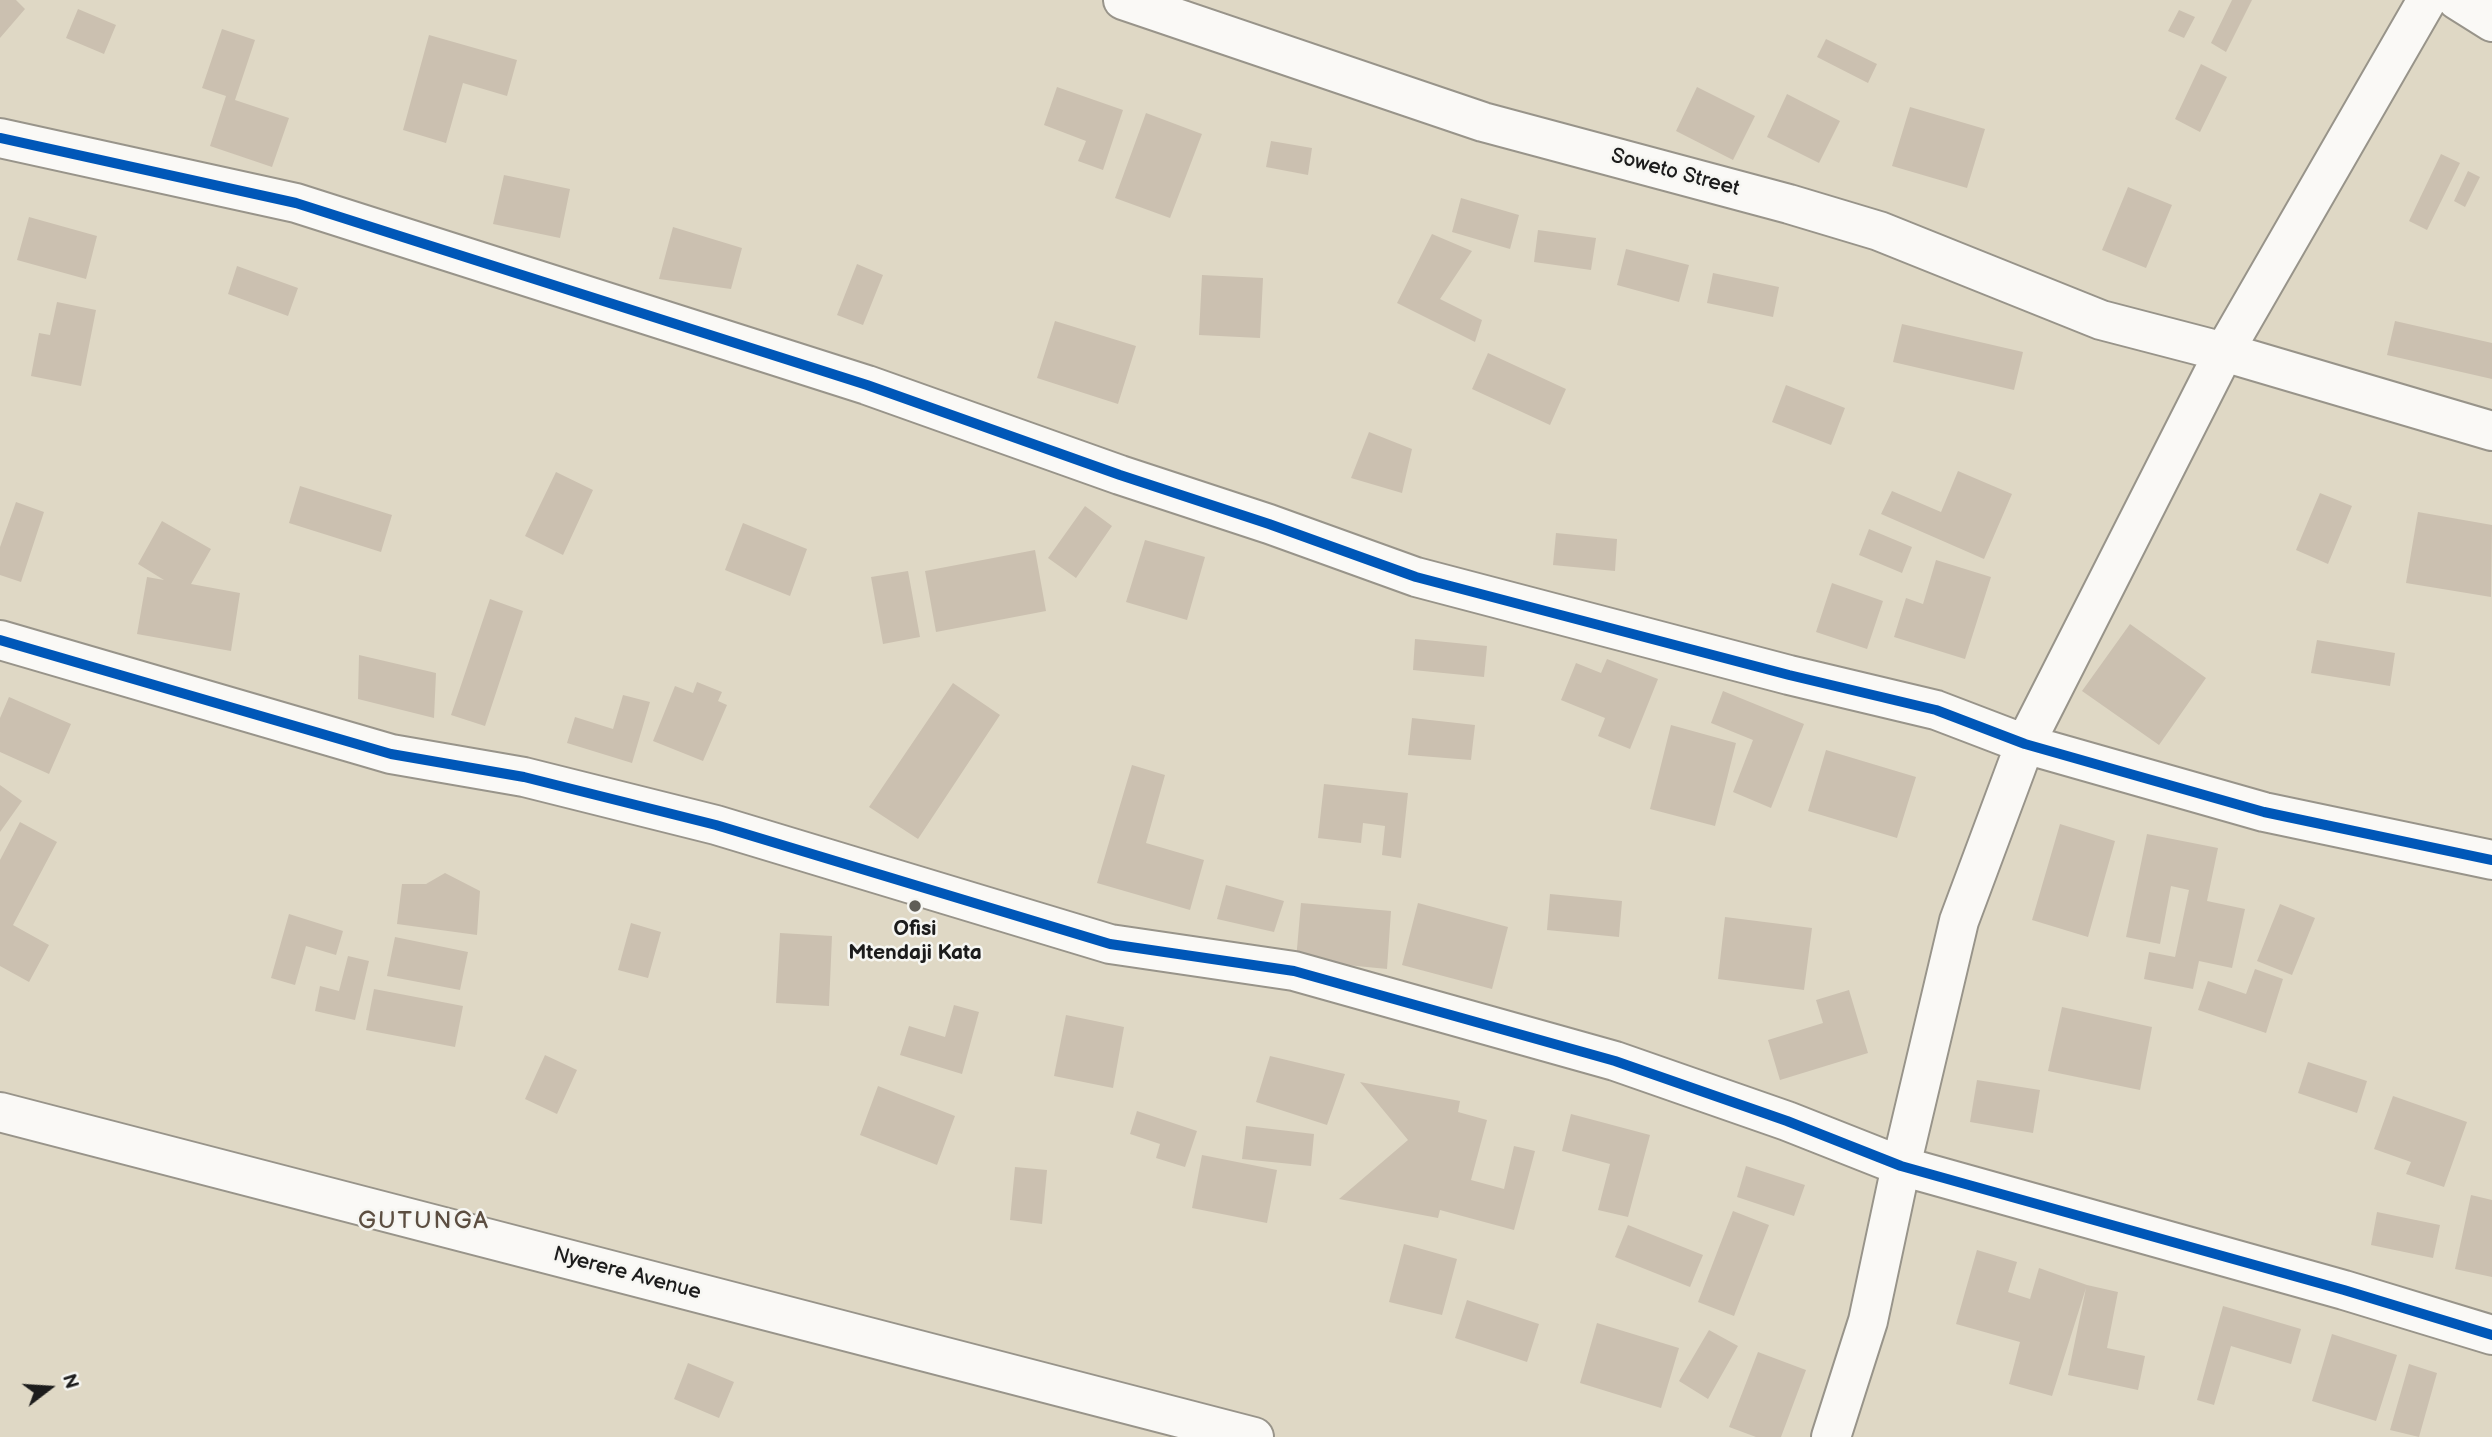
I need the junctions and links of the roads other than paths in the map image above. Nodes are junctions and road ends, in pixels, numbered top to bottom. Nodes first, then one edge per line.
1 (1124, 0) edge
2 (2427, 0) edge
3 (2458, 0) edge
4 (2492, 22) edge
5 (0, 138) edge
6 (2224, 352) junction
7 (2492, 431) edge
8 (0, 640) edge
9 (2025, 744) junction
10 (2492, 860) edge
11 (0, 1112) edge
12 (1901, 1166) junction
13 (2492, 1335) edge
14 (1254, 1437) edge
15 (1831, 1437) edge

1 - 6 street, Soweto Street
2 - 6 street
3 - 4 street
5 - 9 street
6 - 7 street, Soweto Street
6 - 9 street
8 - 12 street
9 - 10 street
9 - 12 street
11 - 14 street, Nyerere Avenue
12 - 13 street
12 - 15 street

